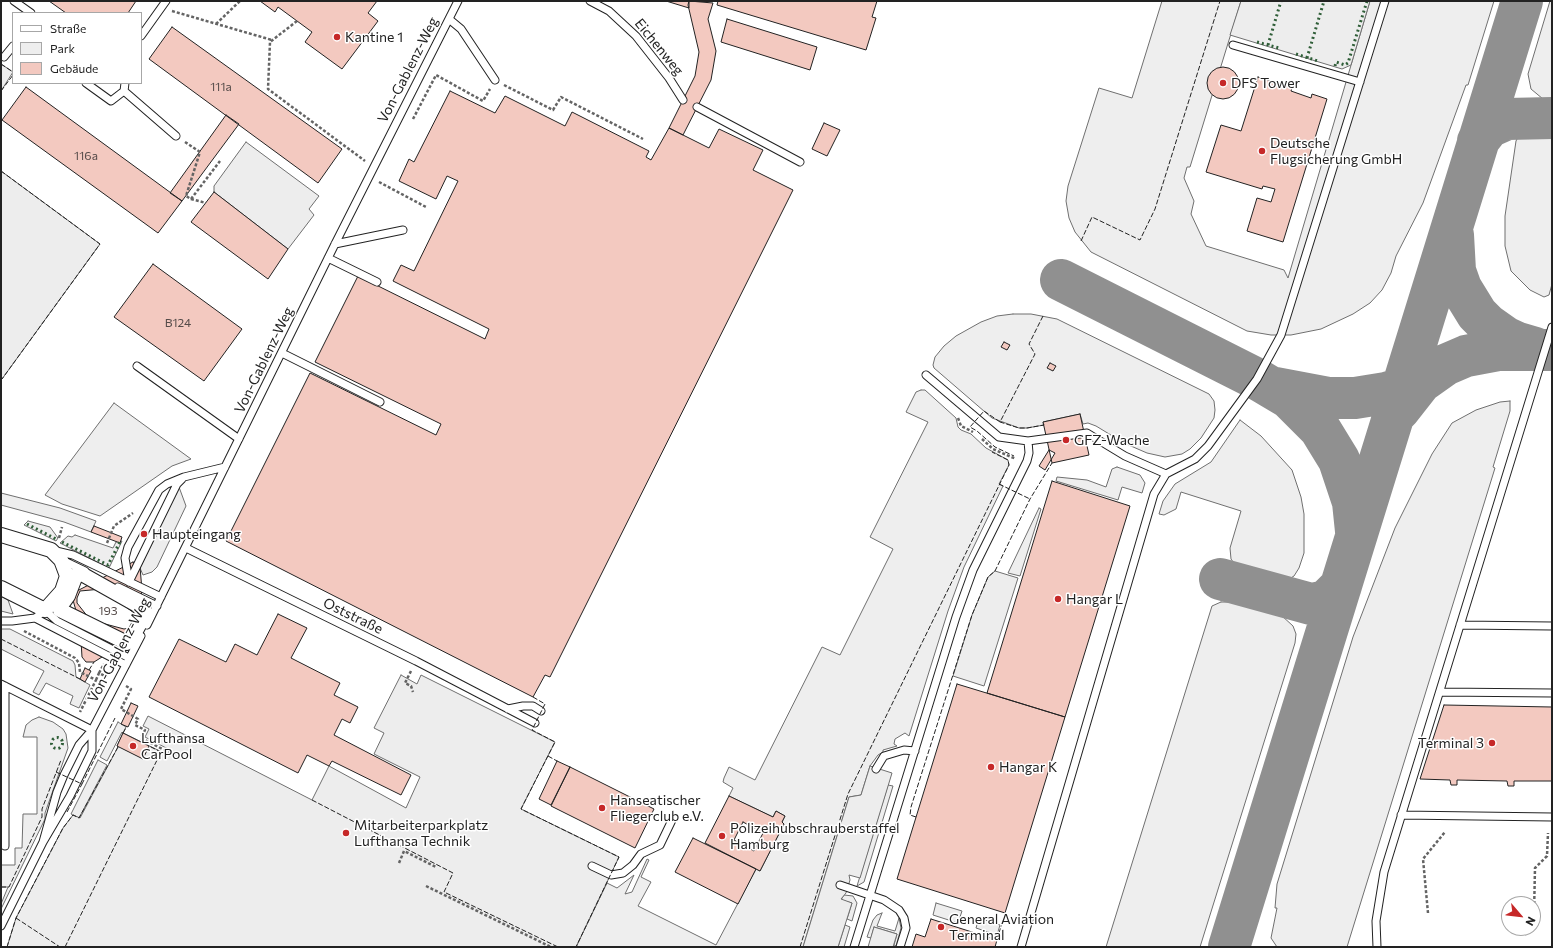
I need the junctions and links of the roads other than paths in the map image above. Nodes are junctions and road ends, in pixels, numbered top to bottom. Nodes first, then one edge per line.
1 (14, 1) edge
2 (166, 1) edge
3 (458, 1) edge
4 (590, 1) edge
5 (1385, 1) edge
6 (30, 12) edge
7 (449, 19) junction
8 (142, 35) edge
9 (1233, 45) dead end
10 (12, 47) edge
11 (4, 57) dead end
12 (495, 80) road end
13 (1360, 82) junction
14 (87, 84) edge
15 (125, 84) edge
16 (124, 91) junction
17 (683, 100) dead end
18 (697, 107) dead end
19 (176, 136) road end
20 (800, 162) dead end
21 (403, 230) dead end
22 (335, 244) junction
23 (328, 258) junction
24 (376, 282) dead end
25 (1552, 327) edge
26 (282, 353) junction
27 (137, 366) dead end
28 (926, 375) dead end
29 (380, 402) dead end
30 (239, 439) junction
31 (1028, 442) junction
32 (225, 467) junction
33 (1166, 474) junction
34 (184, 477) junction
35 (1, 535) edge
36 (186, 548) junction
37 (51, 550) junction
38 (61, 560) junction
39 (129, 582) junction
40 (1, 588) edge
41 (162, 597) junction
42 (157, 606) junction
43 (40, 614) junction
44 (145, 614) joint
45 (1, 621) edge
46 (1460, 625) junction
47 (1552, 626) edge
48 (54, 629) junction
49 (133, 650) junction
50 (130, 658) junction
51 (126, 665) junction
52 (3, 685) edge
53 (1440, 692) junction
54 (1552, 693) edge
55 (508, 709) junction
56 (541, 711) dead end
57 (535, 723) dead end
58 (92, 730) junction
59 (914, 751) junction
60 (876, 769) dead end
61 (1401, 815) junction
62 (1552, 817) edge
63 (673, 818) dead end
64 (43, 842) junction
65 (5, 846) dead end
66 (592, 866) dead end
67 (840, 885) dead end
68 (870, 895) junction
69 (1, 926) edge
70 (854, 947) edge
71 (900, 947) edge
72 (1021, 947) edge
73 (1377, 947) edge

1 - 6 lane
2 - 8 lane
3 - 7 lane, Von-Gablenz-Weg
4 - 17 lane, Eichenweg
5 - 13 lane
7 - 12 lane
7 - 22 lane, Von-Gablenz-Weg
9 - 13 lane
10 - 11 lane
13 - 33 lane
14 - 16 lane
15 - 16 lane
16 - 19 lane
18 - 20 lane
21 - 22 lane
22 - 23 lane, Von-Gablenz-Weg
23 - 24 lane
23 - 26 lane, Von-Gablenz-Weg
25 - 46 lane
26 - 29 lane
26 - 30 lane, Von-Gablenz-Weg
27 - 30 lane
28 - 31 lane
30 - 32 lane, Von-Gablenz-Weg
31 - 33 lane
31 - 59 lane
32 - 34 lane
32 - 36 lane, Von-Gablenz-Weg
33 - 72 lane
34 - 39 lane
34 - 39 lane
35 - 37 street
36 - 41 lane, Von-Gablenz-Weg
36 - 55 lane, Oststraße
37 - 38 street
37 - 39 lane
38 - 42 lane
38 - 43 street
39 - 41 lane
40 - 43 street
41 - 42 lane, Von-Gablenz-Weg
42 - 49 lane, Von-Gablenz-Weg
43 - 45 lane
43 - 48 lane
43 - 48 lane
43 - 49 lane
43 - 50 lane
44 - 44 street
46 - 47 lane
46 - 53 lane
48 - 51 lane
49 - 50 lane, Von-Gablenz-Weg
50 - 51 lane, Von-Gablenz-Weg
51 - 58 lane, Von-Gablenz-Weg
52 - 58 lane
52 - 65 lane
53 - 54 lane
53 - 61 lane
55 - 56 lane
55 - 57 lane, Oststraße
58 - 64 lane, Von-Gablenz-Weg
58 - 64 lane, Von-Gablenz-Weg
59 - 60 lane
59 - 68 lane
61 - 62 lane
61 - 73 lane
63 - 66 lane
64 - 69 lane, Von-Gablenz-Weg
67 - 68 lane
68 - 70 lane
68 - 71 lane

